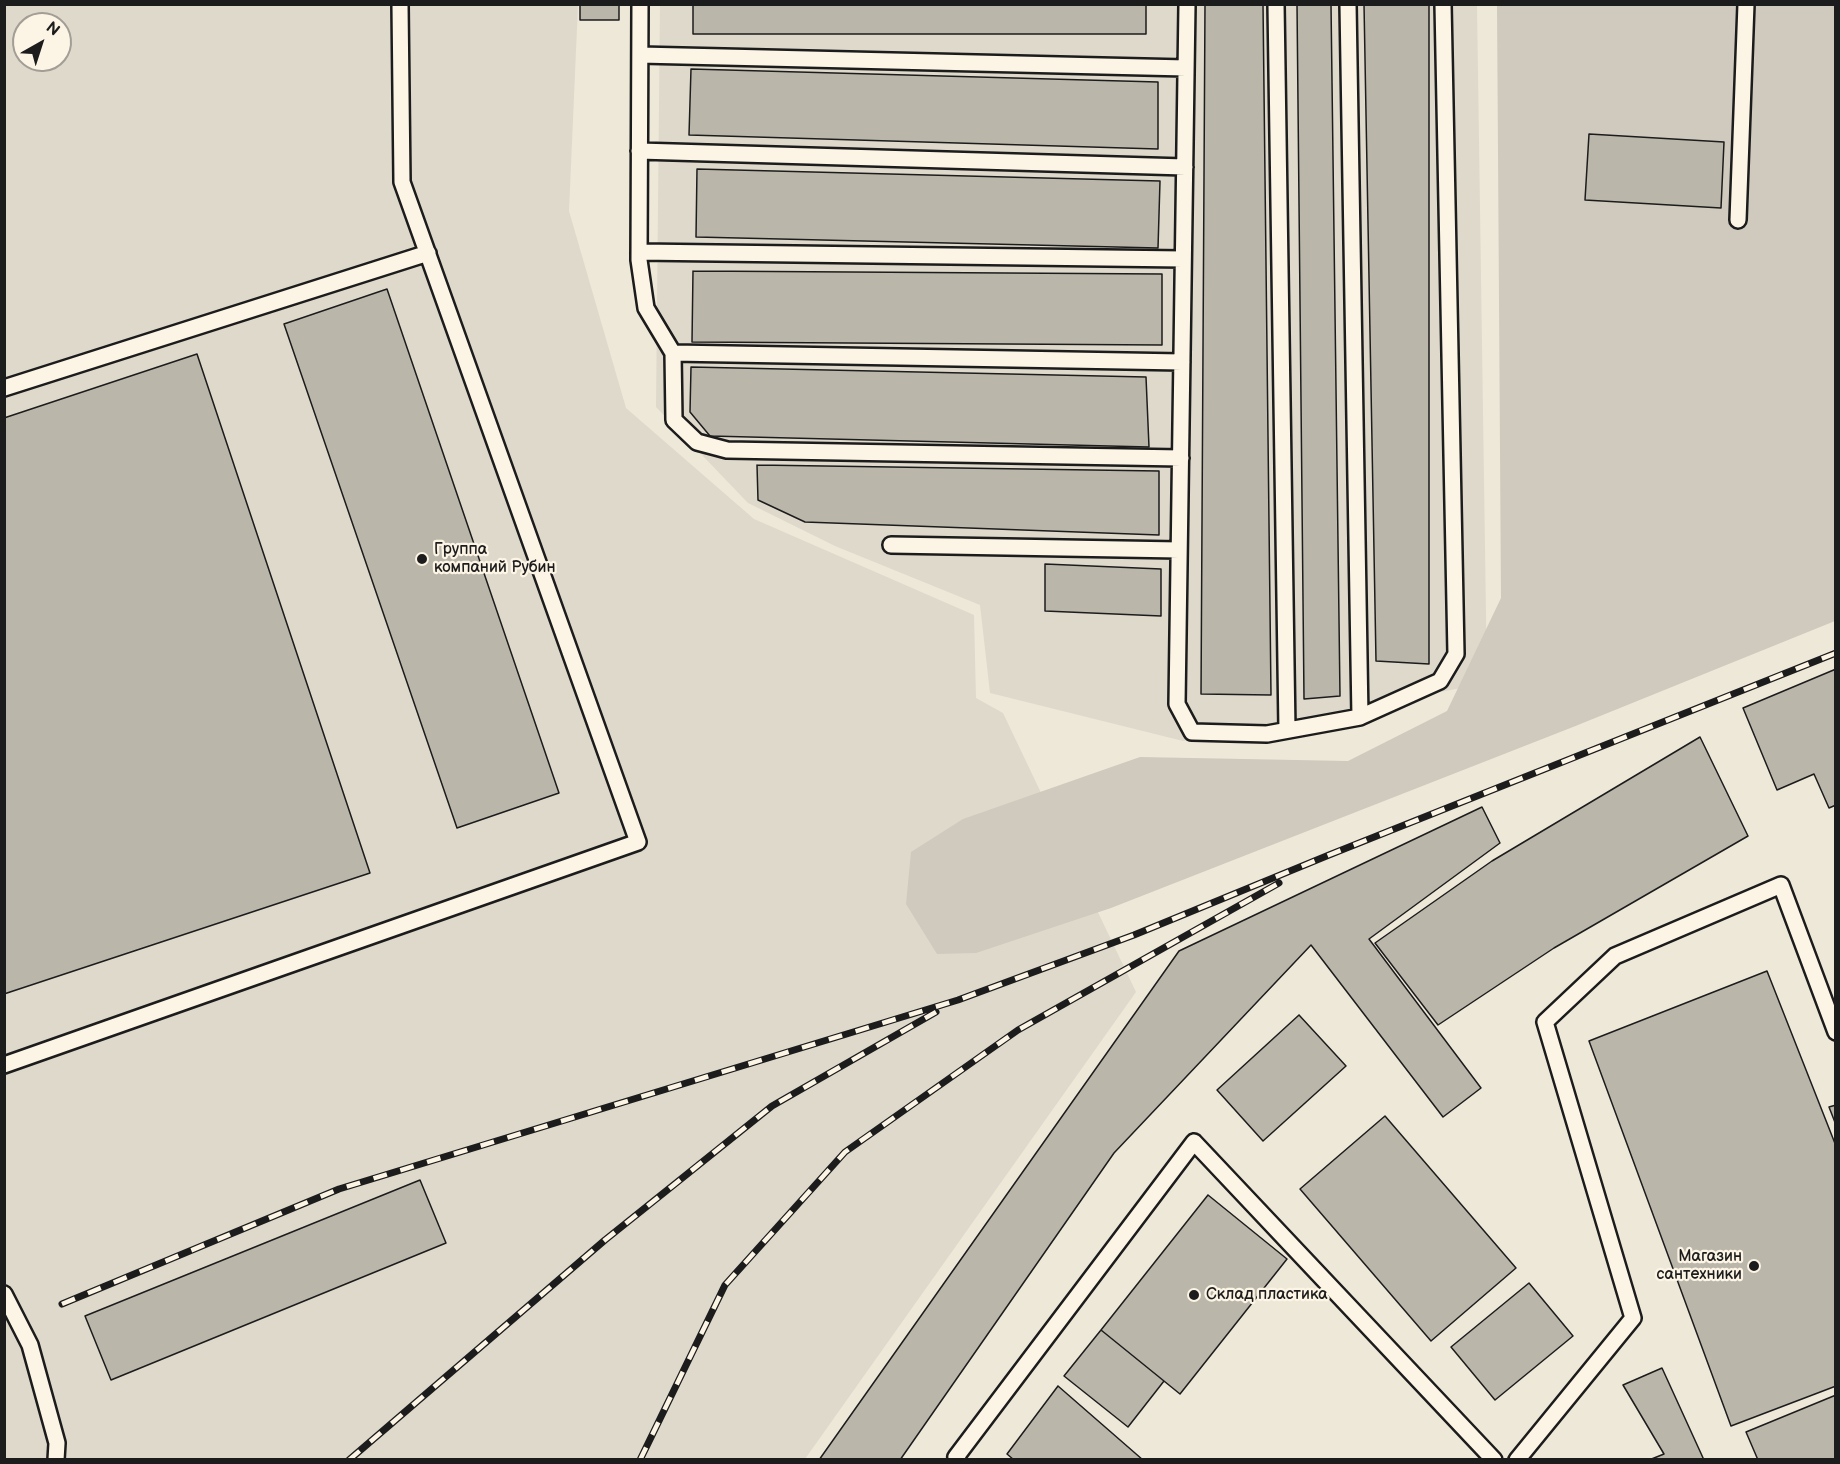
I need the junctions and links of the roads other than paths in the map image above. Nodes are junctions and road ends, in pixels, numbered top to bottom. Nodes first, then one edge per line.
1 (400, 4) edge
2 (640, 4) edge
3 (1187, 4) edge
4 (1276, 4) edge
5 (1348, 4) edge
6 (1443, 4) edge
7 (1746, 4) edge
8 (640, 55) junction
9 (1186, 68) junction
10 (639, 151) junction
11 (1185, 167) junction
12 (1738, 220) dead end
13 (639, 252) junction
14 (428, 253) junction
15 (1183, 259) junction
16 (674, 353) junction
17 (1182, 362) junction
18 (4, 388) edge
19 (1181, 458) junction
20 (891, 545) dead end
21 (1179, 550) junction
22 (1360, 717) junction
23 (1287, 730) junction
24 (1836, 1032) edge
25 (4, 1065) edge
26 (4, 1294) edge
27 (956, 1459) edge
28 (56, 1460) edge
29 (1494, 1460) edge
30 (1517, 1460) edge

1 - 14 lane
2 - 8 lane
3 - 9 lane
4 - 23 lane
5 - 22 lane
6 - 22 lane
7 - 12 lane
8 - 9 lane
8 - 10 lane
9 - 11 lane
10 - 11 lane
10 - 13 lane
11 - 15 lane
13 - 15 lane
13 - 16 lane
14 - 18 lane
14 - 25 lane
15 - 17 lane
16 - 17 lane
16 - 19 lane
17 - 19 lane
19 - 21 lane
20 - 21 lane
21 - 23 lane
22 - 23 lane
24 - 30 lane
26 - 28 lane
27 - 29 lane

